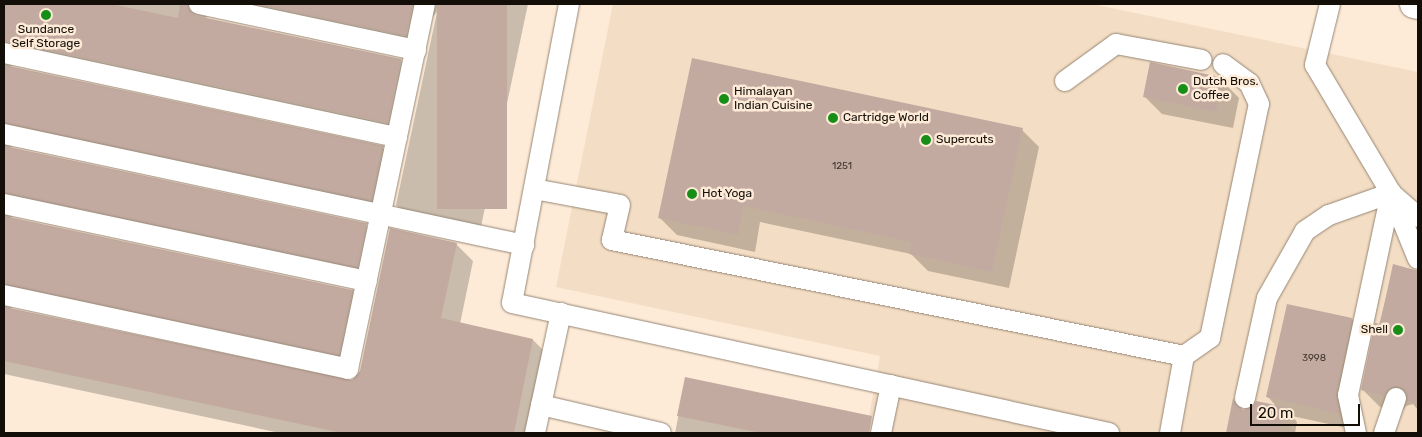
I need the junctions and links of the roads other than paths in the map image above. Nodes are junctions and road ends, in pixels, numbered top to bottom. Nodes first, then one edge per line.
1 (199, 4) edge
2 (426, 4) edge
3 (569, 4) edge
4 (1330, 4) edge
5 (1414, 4) edge
6 (1418, 5) edge
7 (416, 50) junction
8 (4, 53) edge
9 (1202, 60) dead end
10 (1223, 64) dead end
11 (1064, 81) dead end
12 (4, 134) edge
13 (397, 137) junction
14 (534, 189) junction
15 (1391, 194) junction
16 (4, 204) edge
17 (381, 214) junction
18 (1418, 218) edge
19 (524, 244) junction
20 (1418, 259) edge
21 (366, 281) junction
22 (4, 295) edge
23 (560, 314) junction
24 (1184, 356) junction
25 (890, 386) junction
26 (1245, 398) dead end
27 (1396, 398) dead end
28 (541, 405) junction
29 (535, 433) edge
30 (662, 433) edge
31 (881, 433) edge
32 (1109, 433) edge
33 (1170, 433) edge
34 (1356, 433) edge
35 (1384, 433) edge

1 - 7 lane
2 - 7 lane
3 - 14 lane
4 - 15 lane
5 - 6 main road
7 - 13 lane
8 - 13 lane
9 - 11 lane
10 - 24 lane
12 - 17 lane
13 - 17 lane
14 - 19 lane
14 - 24 lane
15 - 18 lane
15 - 20 lane
15 - 26 lane
15 - 34 lane
16 - 21 lane
17 - 19 lane
17 - 21 lane
19 - 23 lane
21 - 22 lane
23 - 25 lane
23 - 28 lane
24 - 33 lane
25 - 31 lane
25 - 32 lane
27 - 35 lane
28 - 29 lane
28 - 30 lane

